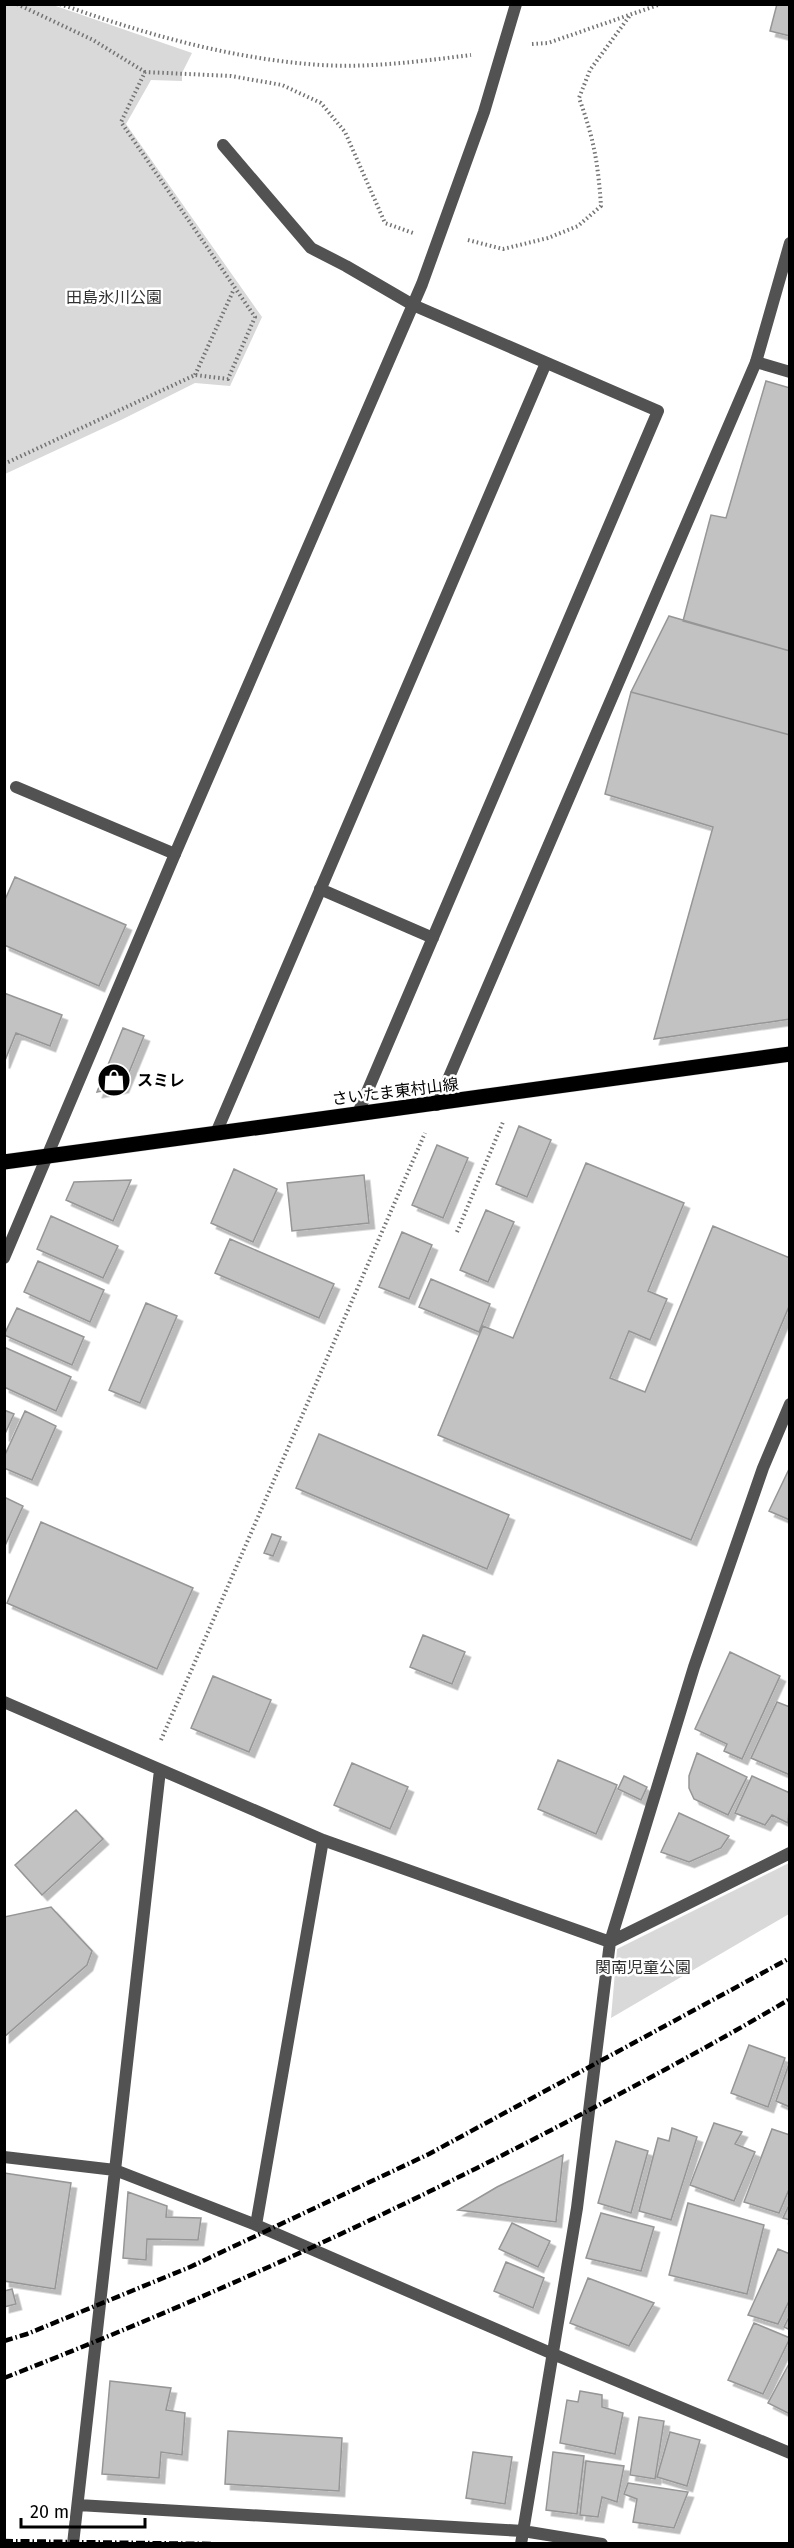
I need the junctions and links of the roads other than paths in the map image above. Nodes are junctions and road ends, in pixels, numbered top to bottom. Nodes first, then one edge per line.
1 (516, 4) edge
2 (223, 145) dead end
3 (789, 243) edge
4 (413, 305) junction
5 (756, 362) junction
6 (546, 363) junction
7 (789, 372) edge
8 (16, 787) dead end
9 (175, 854) junction
10 (320, 889) junction
11 (433, 938) junction
12 (789, 1054) edge
13 (437, 1105) junction
14 (358, 1113) junction
15 (216, 1133) junction
16 (47, 1156) junction
17 (4, 1162) edge
18 (4, 1258) edge
19 (789, 1404) edge
20 (4, 1702) edge
21 (160, 1770) junction
22 (323, 1840) junction
23 (789, 1853) edge
24 (610, 1942) junction
25 (4, 2157) edge
26 (115, 2170) junction
27 (256, 2225) junction
28 (553, 2354) junction
29 (789, 2453) edge
30 (78, 2505) junction
31 (522, 2537) edge
32 (73, 2544) edge
33 (602, 2544) edge

1 - 4 street
2 - 4 street
3 - 5 street
4 - 6 street
4 - 9 street
5 - 7 street
5 - 13 street
6 - 10 street
6 - 11 street
8 - 9 street
9 - 16 street
10 - 11 street
10 - 15 street
11 - 14 street
12 - 13 main road, さいたま東村山線
13 - 14 main road, さいたま東村山線
14 - 15 main road, さいたま東村山線
15 - 16 main road, さいたま東村山線
16 - 17 main road, さいたま東村山線
16 - 18 street
19 - 24 street
20 - 21 street
21 - 22 street
21 - 26 street
22 - 24 street
22 - 27 street
23 - 24 street
24 - 28 street
25 - 26 street
26 - 27 street
26 - 30 street
27 - 28 street
28 - 29 street
28 - 31 street
30 - 31 street
30 - 32 street
31 - 33 street

